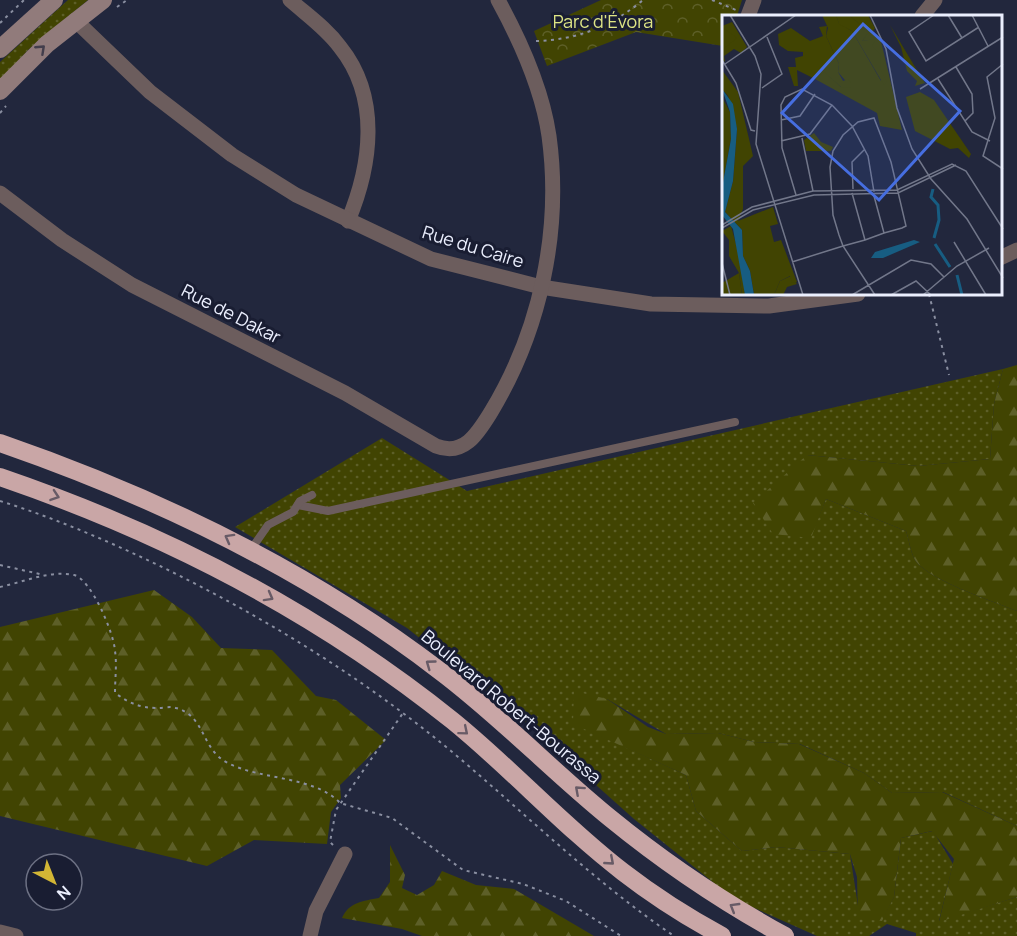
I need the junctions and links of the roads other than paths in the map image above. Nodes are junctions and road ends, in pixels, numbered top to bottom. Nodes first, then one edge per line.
1 (54, 0) edge
2 (103, 0) edge
3 (290, 0) edge
4 (498, 0) edge
5 (754, 0) edge
6 (935, 0) edge
7 (743, 14) edge
8 (923, 15) edge
9 (75, 20) junction
10 (0, 50) edge
11 (0, 91) edge
12 (0, 193) edge
13 (348, 221) junction
14 (1017, 250) edge
15 (1002, 257) edge
16 (541, 287) junction
17 (828, 296) edge
18 (767, 300) edge
19 (735, 422) dead end
20 (0, 443) edge
21 (0, 477) edge
22 (312, 495) dead end
23 (298, 505) junction
24 (250, 551) junction
25 (345, 854) road end
26 (0, 932) edge
27 (16, 936) edge
28 (309, 936) edge
29 (722, 936) edge
30 (785, 936) edge

1 - 10 street
2 - 9 street
3 - 13 street
4 - 16 street
5 - 7 street
6 - 8 street
11 -> 9 street
9 - 13 street, Rue du Caire
12 - 16 street, Rue de Dakar
13 - 16 street, Rue du Caire
14 - 15 street
16 - 18 street, Rue du Caire
17 - 18 street, Rue du Caire
19 - 23 lane
24 -> 20 highway, Boulevard Robert-Bourassa
21 -> 29 highway
22 - 23 lane
23 - 24 lane
30 -> 24 highway, Boulevard Robert-Bourassa
25 - 28 street
26 - 27 street

